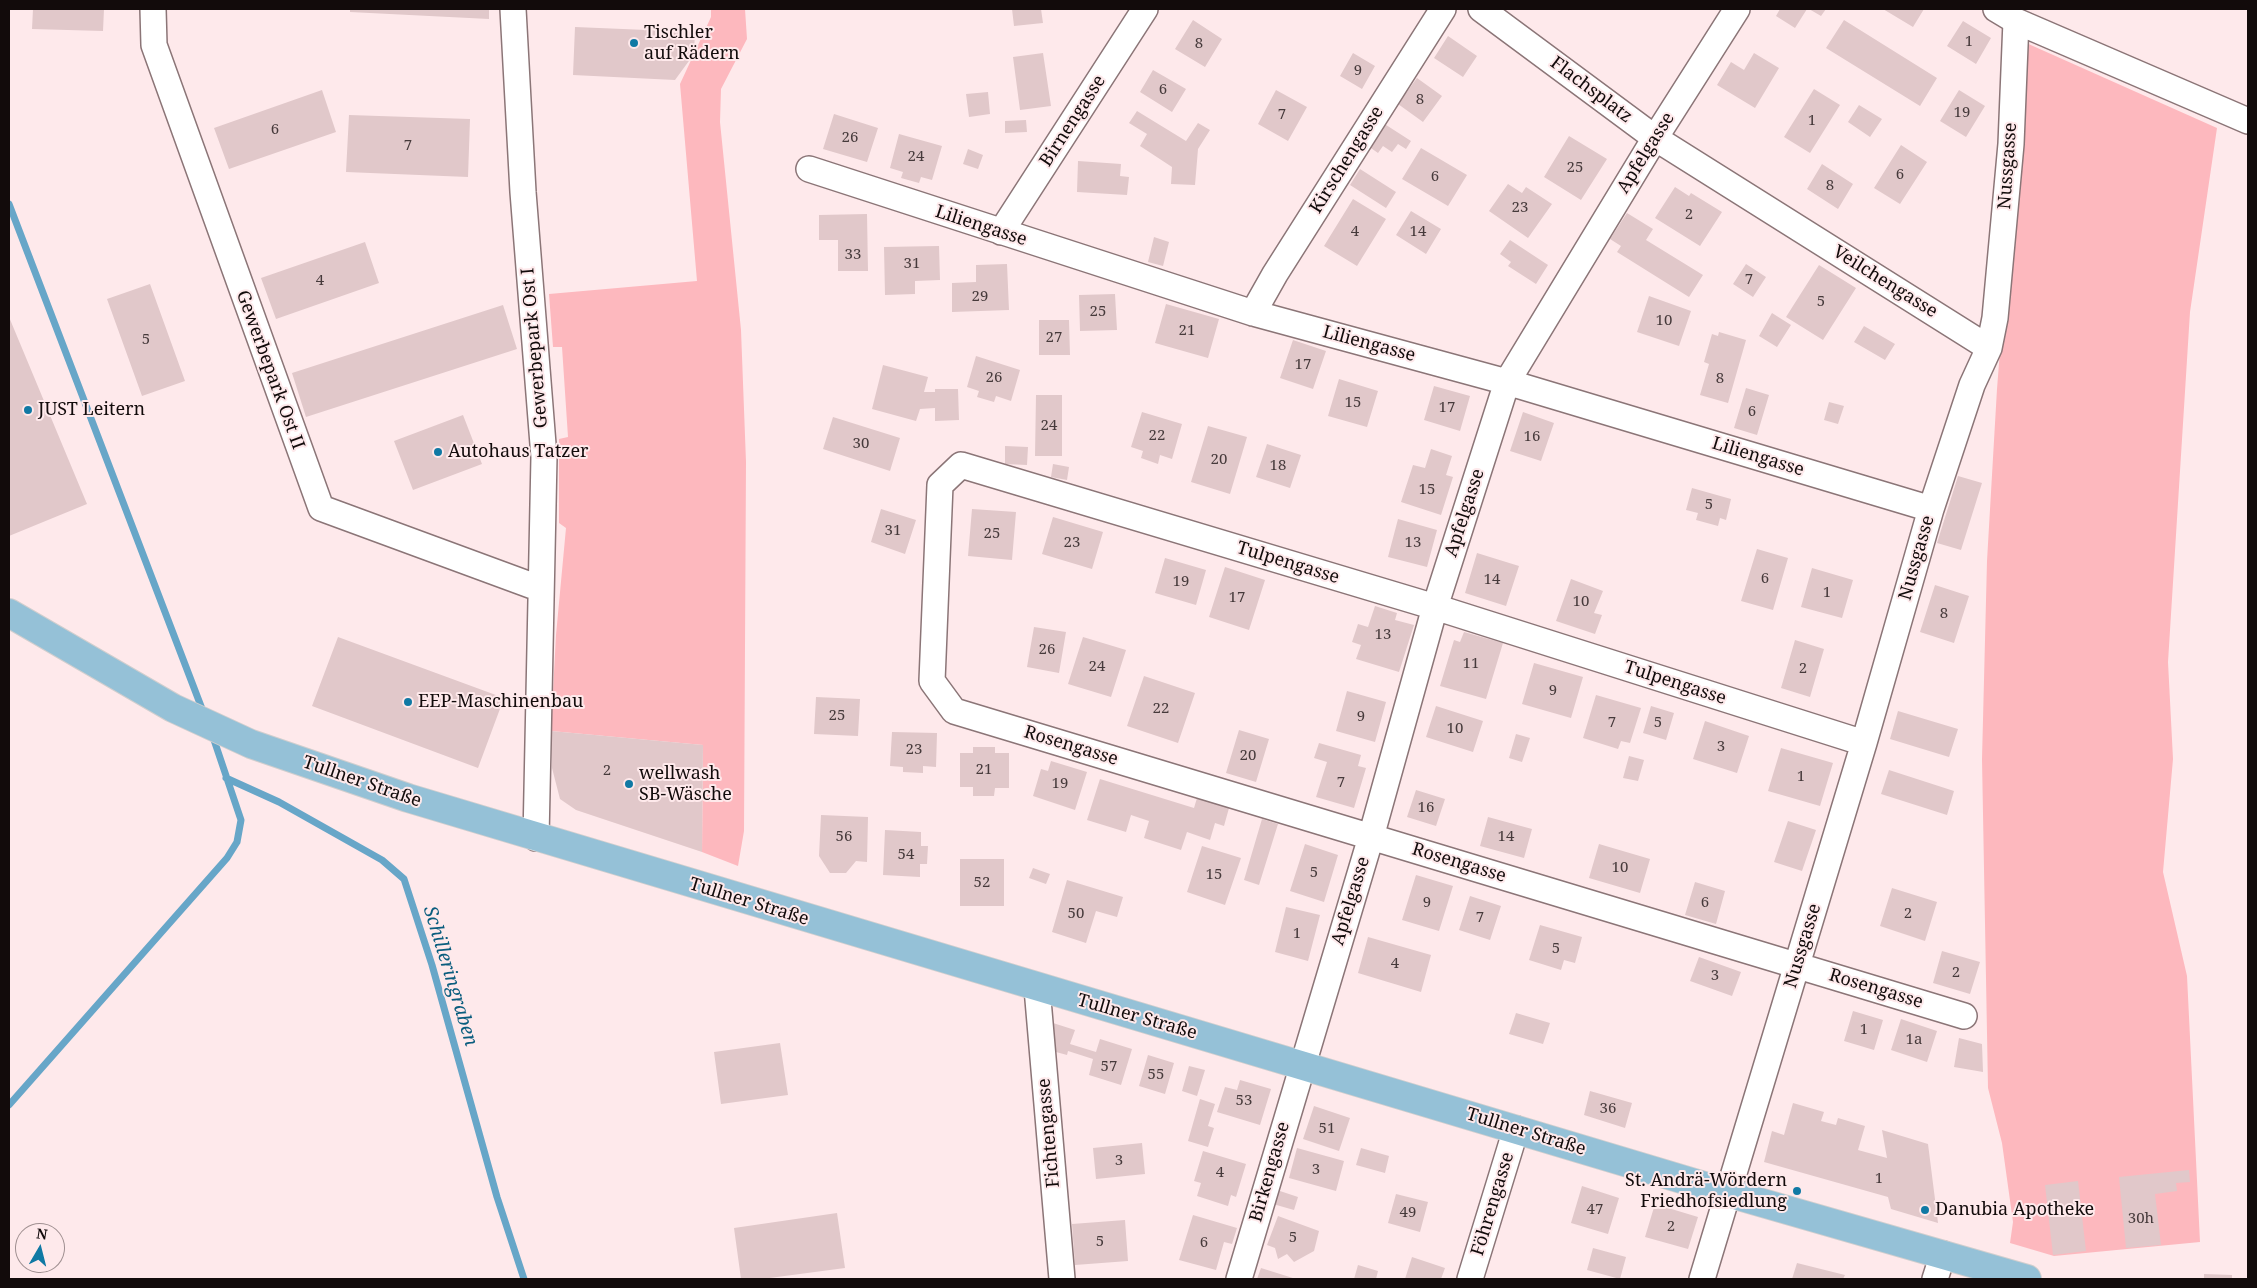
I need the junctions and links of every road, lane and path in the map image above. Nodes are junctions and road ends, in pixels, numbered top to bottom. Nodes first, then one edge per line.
1 (153, 9) edge
2 (513, 9) edge
3 (1145, 9) edge
4 (1443, 9) edge
5 (1481, 9) edge
6 (1737, 9) edge
7 (2006, 15) edge
8 (2248, 121) edge
9 (1655, 138) junction
10 (809, 169) dead end
11 (1780, 216) joint
12 (1001, 232) junction
13 (1254, 313) junction
14 (1989, 348) junction
15 (1507, 382) junction
16 (1931, 509) junction
17 (541, 589) junction
18 (1435, 607) junction
19 (9, 613) edge
20 (954, 711) joint
21 (1864, 743) junction
22 (1371, 837) junction
23 (536, 838) junction
24 (1798, 965) junction
25 (1037, 988) junction
26 (1964, 1016) dead end
27 (1302, 1065) junction
28 (1516, 1129) junction
29 (1728, 1193) junction
30 (1939, 1267) edge
31 (1062, 1279) edge
32 (1239, 1279) edge
33 (1470, 1279) edge
34 (1702, 1279) edge
35 (2027, 1279) edge

1 - 17 street, Gewerbepark Ost II
2 - 17 street, Gewerbepark Ost I
3 - 12 street, Birnengasse
4 - 13 street, Kirschengasse
5 - 9 street, Flachsplatz
6 - 9 street, Apfelgasse
7 - 8 street
7 - 14 street, Nussgasse
9 - 11 street, Flachsplatz
9 - 15 street, Apfelgasse
10 - 12 street, Liliengasse
11 - 14 street, Veilchengasse
12 - 13 street, Liliengasse
13 - 15 street, Liliengasse
14 - 16 street, Nussgasse
15 - 16 street, Liliengasse
15 - 18 street, Apfelgasse
16 - 21 street, Nussgasse
17 - 23 street, Gewerbepark Ost I
18 - 20 street, Tulpengasse
18 - 21 street, Tulpengasse
18 - 22 street, Apfelgasse
19 - 23 main road, Tullner Straße
20 - 22 street, Rosengasse
21 - 24 street, Nussgasse
22 - 24 street, Rosengasse
22 - 27 street, Apfelgasse
23 - 25 main road, Tullner Straße
24 - 26 street, Rosengasse
24 - 29 street, Nussgasse
25 - 27 main road, Tullner Straße
25 - 31 street, Fichtengasse
27 - 28 main road, Tullner Straße
27 - 32 street, Birkengasse
28 - 29 main road, Tullner Straße
28 - 33 street, Föhrengasse
29 - 30 main road, Tullner Straße
29 - 34 street, Nussgasse
30 - 35 main road, Tullner Straße

